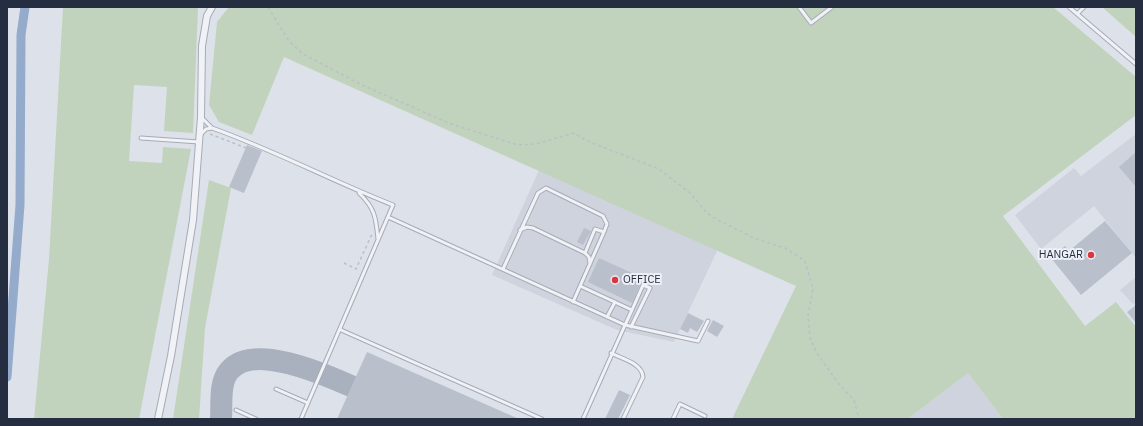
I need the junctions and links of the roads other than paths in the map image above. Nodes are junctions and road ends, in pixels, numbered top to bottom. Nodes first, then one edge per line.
1 (212, 7) edge
2 (799, 7) edge
3 (832, 7) edge
4 (1069, 7) edge
5 (1084, 7) edge
6 (1077, 14) junction
7 (1136, 64) edge
8 (201, 117) junction
9 (212, 128) junction
10 (201, 136) junction
11 (141, 138) dead end
12 (358, 191) junction
13 (388, 217) junction
14 (520, 230) junction
15 (604, 232) junction
16 (378, 240) junction
17 (585, 253) junction
18 (590, 264) junction
19 (503, 269) junction
20 (580, 286) junction
21 (573, 302) junction
22 (615, 302) junction
23 (632, 310) junction
24 (608, 317) junction
25 (708, 321) dead end
26 (625, 325) junction
27 (632, 326) junction
28 (340, 330) junction
29 (611, 353) junction
30 (276, 389) dead end
31 (308, 403) junction
32 (236, 410) dead end
33 (705, 416) dead end
34 (158, 419) edge
35 (256, 419) edge
36 (302, 419) edge
37 (542, 419) edge
38 (582, 419) edge
39 (623, 419) edge
40 (673, 419) edge

1 - 8 street
2 - 3 lane
4 - 6 lane
5 - 6 lane
6 - 7 lane
8 - 9 lane
8 - 10 street
9 - 10 lane
9 - 12 lane
10 - 11 lane
10 - 34 street
12 - 13 lane
12 - 16 lane
13 - 16 lane
13 - 19 lane
14 - 15 lane
14 - 17 lane
14 - 19 lane
15 - 17 lane
15 - 18 lane
16 - 28 lane
17 - 18 lane
18 - 20 lane
19 - 21 lane
20 - 21 lane
20 - 22 lane
21 - 24 lane
22 - 23 lane
22 - 24 lane
23 - 26 lane
23 - 27 lane
24 - 26 lane
25 - 27 lane
26 - 27 lane
26 - 29 lane
28 - 31 lane
28 - 37 lane
29 - 38 lane
29 - 39 lane
30 - 31 lane
31 - 36 lane
32 - 35 lane
33 - 40 lane

